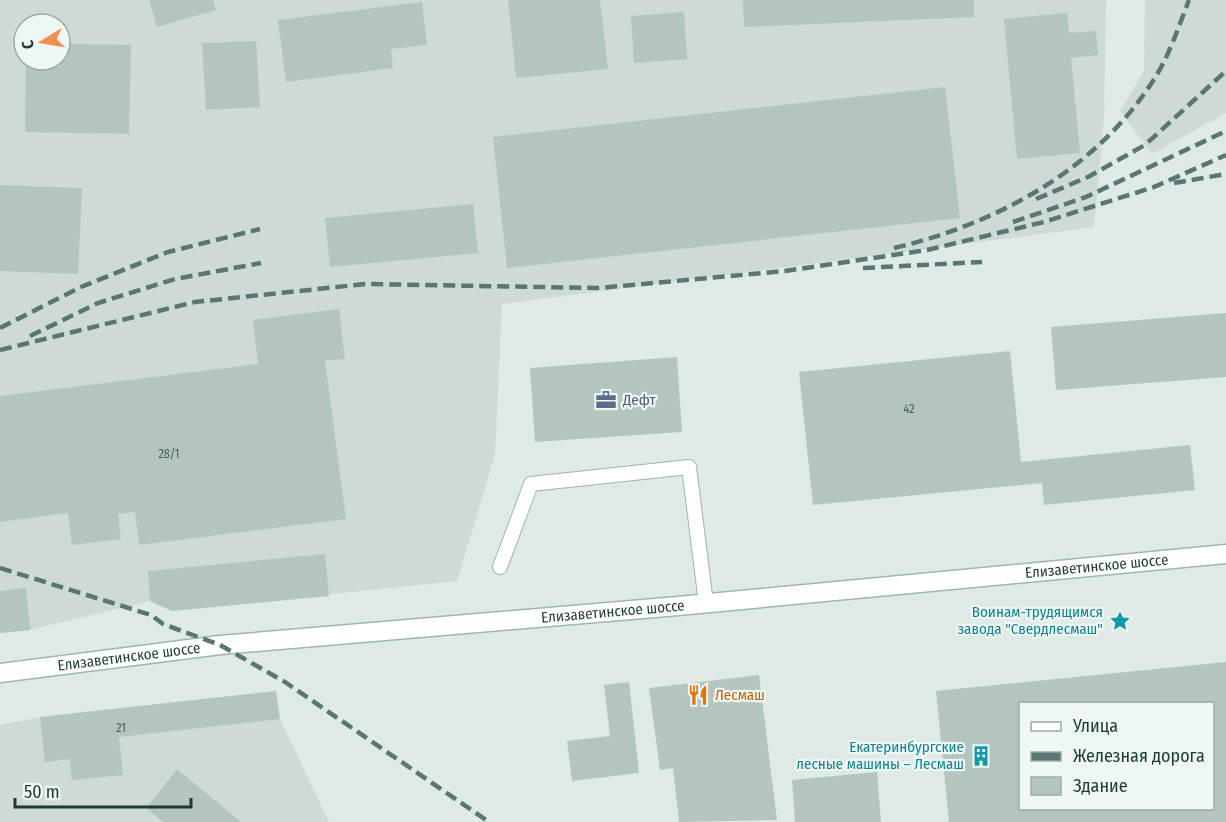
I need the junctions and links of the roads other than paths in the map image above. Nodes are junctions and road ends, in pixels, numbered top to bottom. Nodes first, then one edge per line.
1 (1226, 554) edge
2 (500, 567) dead end
3 (706, 603) junction
4 (0, 673) edge

1 - 3 main road, Елизаветинское шоссе
2 - 3 lane
3 - 4 main road, Елизаветинское шоссе

